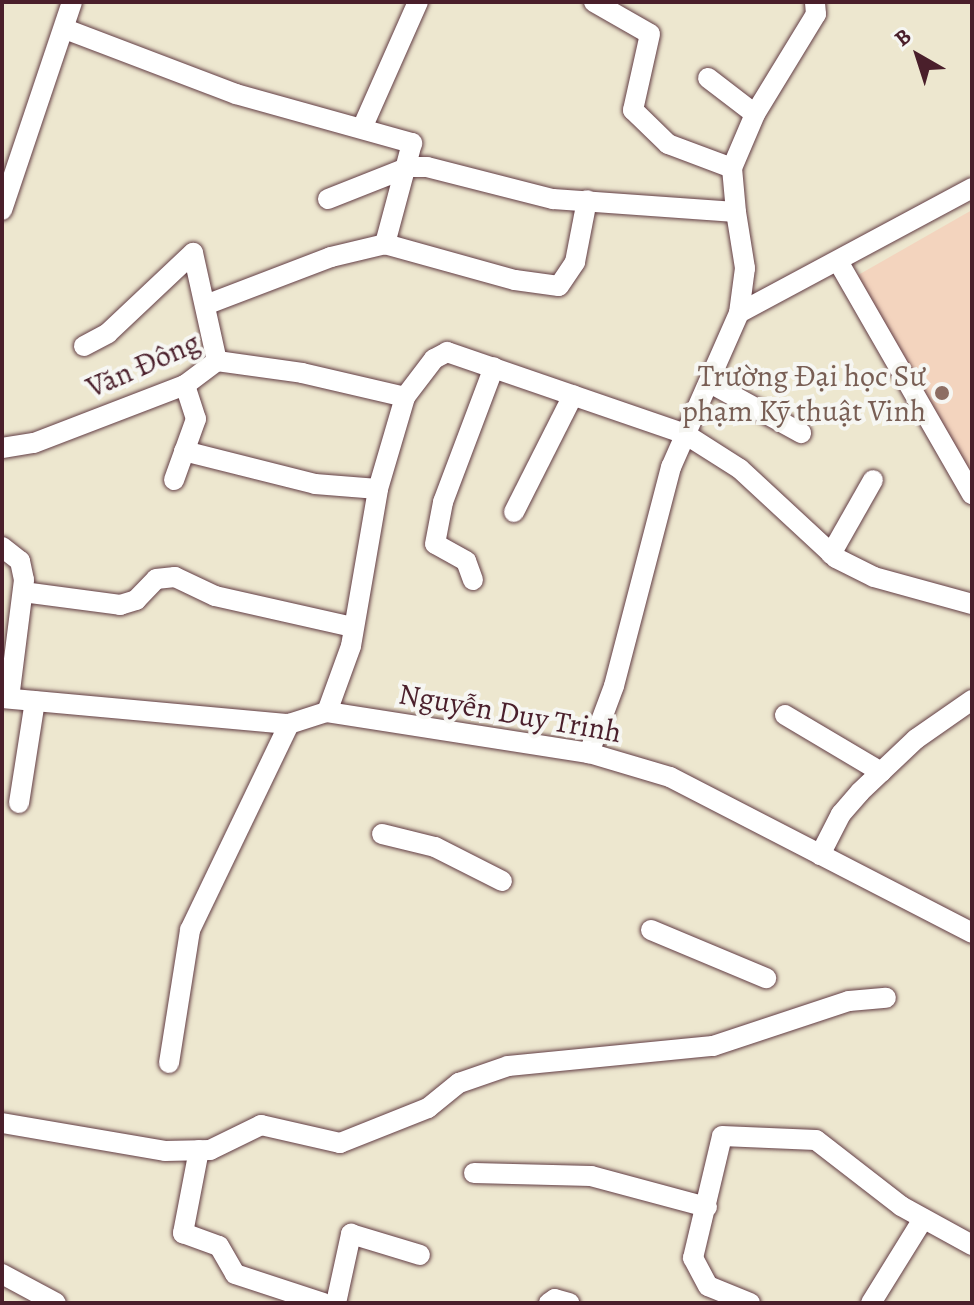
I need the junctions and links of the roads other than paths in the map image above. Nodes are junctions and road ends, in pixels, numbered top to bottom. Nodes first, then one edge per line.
1 (72, 2) edge
2 (418, 2) edge
3 (594, 2) edge
4 (815, 2) edge
5 (65, 29) junction
6 (708, 78) dead end
7 (755, 114) junction
8 (363, 126) junction
9 (409, 167) junction
10 (732, 168) junction
11 (6, 187) edge
12 (972, 188) edge
13 (328, 199) dead end
14 (587, 200) junction
15 (2, 210) edge
16 (736, 212) junction
17 (385, 244) junction
18 (839, 263) junction
19 (208, 304) junction
20 (739, 313) junction
21 (84, 346) dead end
22 (217, 361) junction
23 (494, 367) junction
24 (710, 383) junction
25 (185, 385) junction
26 (573, 395) junction
27 (405, 397) junction
28 (801, 433) dead end
29 (685, 434) junction
30 (2, 448) edge
31 (184, 451) junction
32 (174, 480) dead end
33 (873, 480) dead end
34 (378, 489) junction
35 (972, 494) edge
36 (514, 512) dead end
37 (2, 547) edge
38 (831, 554) junction
39 (473, 580) dead end
40 (23, 592) junction
41 (972, 604) edge
42 (353, 627) junction
43 (6, 698) edge
44 (972, 700) edge
45 (35, 701) junction
46 (327, 712) junction
47 (785, 715) dead end
48 (289, 724) junction
49 (589, 753) junction
50 (881, 772) junction
51 (19, 803) dead end
52 (382, 834) dead end
53 (820, 855) junction
54 (502, 881) dead end
55 (651, 930) dead end
56 (972, 933) edge
57 (766, 978) dead end
58 (886, 998) dead end
59 (169, 1063) dead end
60 (2, 1123) edge
61 (199, 1150) junction
62 (474, 1173) dead end
63 (707, 1207) junction
64 (923, 1219) junction
65 (972, 1245) edge
66 (420, 1255) dead end
67 (2, 1274) edge
68 (56, 1303) edge
69 (323, 1303) edge
70 (336, 1303) edge
71 (549, 1303) edge
72 (569, 1303) edge
73 (750, 1303) edge
74 (871, 1303) edge

1 - 5 street
2 - 8 street
3 - 10 street
4 - 7 street
5 - 8 street
5 - 11 street
6 - 7 street
7 - 10 street
8 - 9 street
9 - 13 street
9 - 14 street
9 - 17 street
10 - 16 street
11 - 15 street
12 - 18 street
14 - 16 street
14 - 17 street
16 - 20 street
17 - 19 street
18 - 20 street
18 - 35 street
19 - 21 street
19 - 22 street
20 - 24 street
22 - 25 street, Văn Đông
22 - 27 street, Văn Đông
23 - 26 street
23 - 27 street
23 - 39 street
24 - 28 street
24 - 29 street
25 - 30 street, Văn Đông
25 - 31 street
26 - 29 street
26 - 36 street
27 - 34 street
29 - 38 street
29 - 49 street
31 - 32 street
31 - 34 street
33 - 38 street
34 - 42 street
37 - 40 street
38 - 41 street
40 - 42 street
40 - 43 street
42 - 46 street
43 - 45 street, Nguyễn Duy Trinh
44 - 50 street
45 - 48 street, Nguyễn Duy Trinh
45 - 51 street
46 - 48 street, Nguyễn Duy Trinh
46 - 49 street, Nguyễn Duy Trinh
47 - 50 street
48 - 59 street
49 - 53 street, Nguyễn Duy Trinh
50 - 53 street
52 - 54 street
53 - 56 street, Nguyễn Duy Trinh
55 - 57 street
58 - 61 street
60 - 61 street
61 - 69 street
62 - 63 street
63 - 64 street
63 - 73 street
64 - 65 street
64 - 74 street
66 - 70 street
67 - 68 street
71 - 72 street

